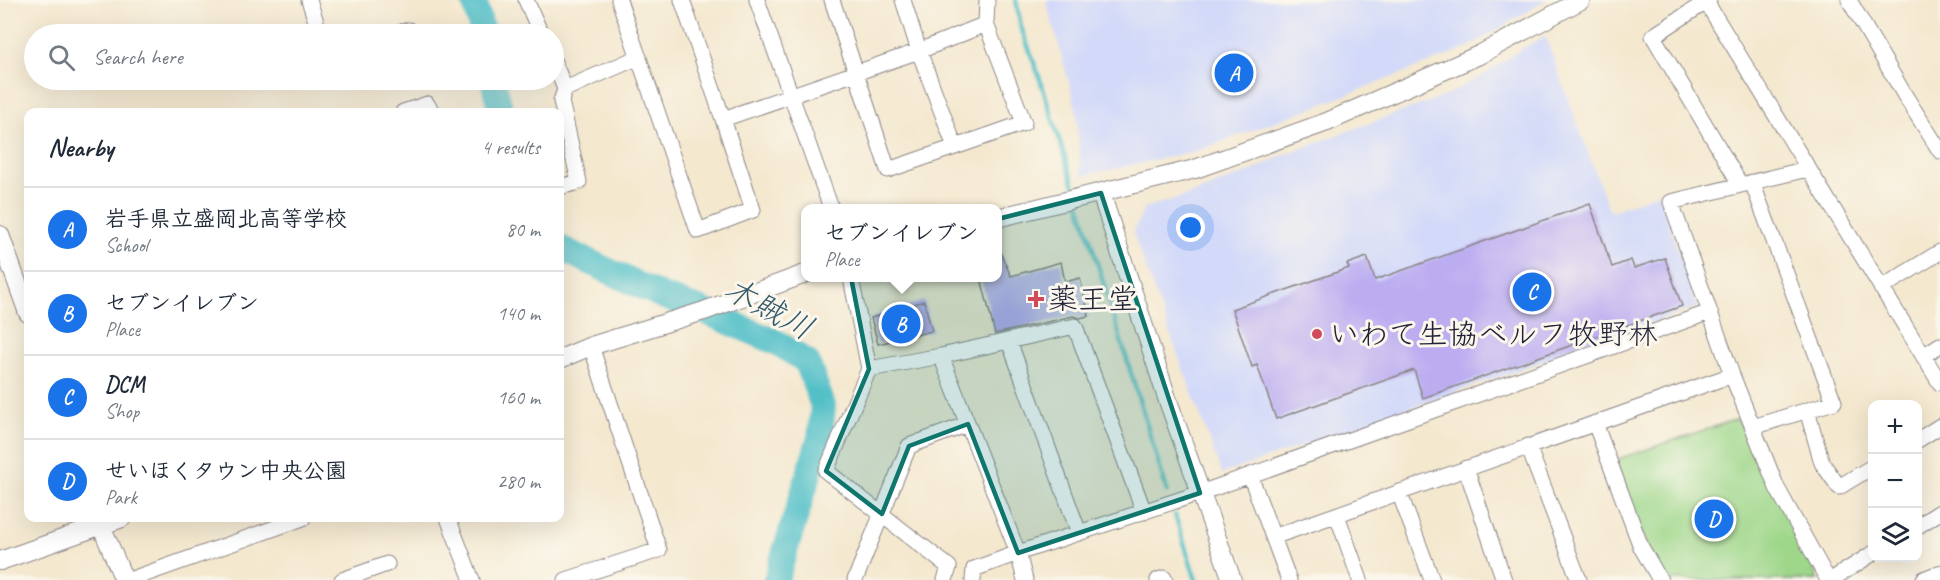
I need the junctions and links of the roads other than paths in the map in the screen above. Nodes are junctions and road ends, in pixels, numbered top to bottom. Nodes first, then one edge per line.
1 (309, 0) edge
2 (526, 0) edge
3 (619, 0) edge
4 (682, 0) edge
5 (757, 0) edge
6 (832, 0) edge
7 (903, 0) edge
8 (987, 0) edge
9 (1581, 0) edge
10 (1849, 0) edge
11 (1707, 1) edge
12 (317, 24) edge
13 (537, 24) edge
14 (986, 24) junction
15 (919, 51) junction
16 (639, 57) junction
17 (855, 74) junction
18 (564, 84) edge
19 (566, 89) junction
20 (790, 96) junction
21 (415, 108) edge
22 (430, 108) edge
23 (563, 108) edge
24 (564, 114) edge
25 (723, 119) junction
26 (955, 147) junction
27 (1940, 151) edge
28 (1807, 169) junction
29 (1746, 183) junction
30 (564, 186) edge
31 (1101, 193) junction
32 (830, 204) edge
33 (1002, 217) edge
34 (0, 235) edge
35 (1940, 252) edge
36 (801, 275) edge
37 (852, 282) edge
38 (1881, 288) junction
39 (24, 303) edge
40 (1710, 312) junction
41 (1009, 341) junction
42 (1940, 345) edge
43 (591, 346) junction
44 (941, 356) junction
45 (1923, 356) junction
46 (564, 357) edge
47 (869, 369) junction
48 (1732, 375) junction
49 (1940, 383) edge
50 (1807, 410) junction
51 (1595, 423) junction
52 (968, 424) junction
53 (1753, 426) junction
54 (1940, 426) edge
55 (1922, 437) edge
56 (1528, 446) junction
57 (1466, 468) junction
58 (1868, 469) edge
59 (1250, 475) junction
60 (1399, 492) junction
61 (1200, 493) junction
62 (1144, 512) junction
63 (1940, 512) edge
64 (882, 514) junction
65 (1338, 518) dead end
66 (98, 522) edge
67 (100, 522) edge
68 (292, 522) edge
69 (450, 522) edge
70 (1922, 523) edge
71 (1078, 533) junction
72 (1273, 537) junction
73 (1018, 553) junction
74 (1868, 556) edge
75 (0, 561) edge
76 (387, 564) dead end
77 (1940, 574) edge
78 (124, 580) edge
79 (129, 580) edge
80 (342, 580) edge
81 (472, 580) edge
82 (566, 580) edge
83 (855, 580) edge
84 (945, 580) edge
85 (973, 580) edge
86 (1026, 580) edge
87 (1158, 580) edge
88 (1165, 580) edge
89 (1232, 580) edge
90 (1289, 580) edge
91 (1360, 580) edge
92 (1432, 580) edge
93 (1504, 580) edge
94 (1580, 580) edge
95 (1660, 580) edge
96 (1830, 580) edge
97 (1925, 580) edge

1 - 12 street
2 - 13 street
3 - 16 street
4 - 25 street
5 - 20 street
6 - 17 street
7 - 15 street
8 - 14 street
9 - 31 street
10 - 27 street
11 - 28 street
11 - 29 street
14 - 15 street
14 - 26 street
15 - 17 street
15 - 26 street
16 - 19 street
16 - 25 street
17 - 20 street
17 - 26 street
18 - 19 street
19 - 23 street
20 - 25 street
20 - 32 street
21 - 22 street
24 - 30 street
28 - 29 street
28 - 38 street
29 - 40 street
29 - 50 street
31 - 33 street
31 - 61 street
34 - 39 street
35 - 38 street
36 - 43 street
37 - 47 street
38 - 45 street
40 - 48 street
40 - 59 street
41 - 44 street
41 - 62 street
41 - 71 street
42 - 45 street
43 - 46 street
43 - 82 street
44 - 47 street
44 - 52 street
45 - 49 street
47 - 64 street
48 - 51 street
48 - 53 street
50 - 53 street
50 - 58 street
51 - 56 street
51 - 95 street
52 - 64 street
52 - 73 street
53 - 96 street
54 - 55 street
56 - 57 street
56 - 94 street
57 - 60 street
57 - 93 street
59 - 61 street
59 - 72 street
60 - 72 street
60 - 92 street
61 - 62 street
61 - 89 street
62 - 71 street
63 - 70 street
64 - 83 street
64 - 84 street
65 - 91 street
66 - 75 street
67 - 78 street
68 - 79 street
69 - 81 street
71 - 73 street
72 - 90 street
73 - 85 street
73 - 86 street
74 - 96 street
76 - 80 street
77 - 97 street
87 - 88 street

